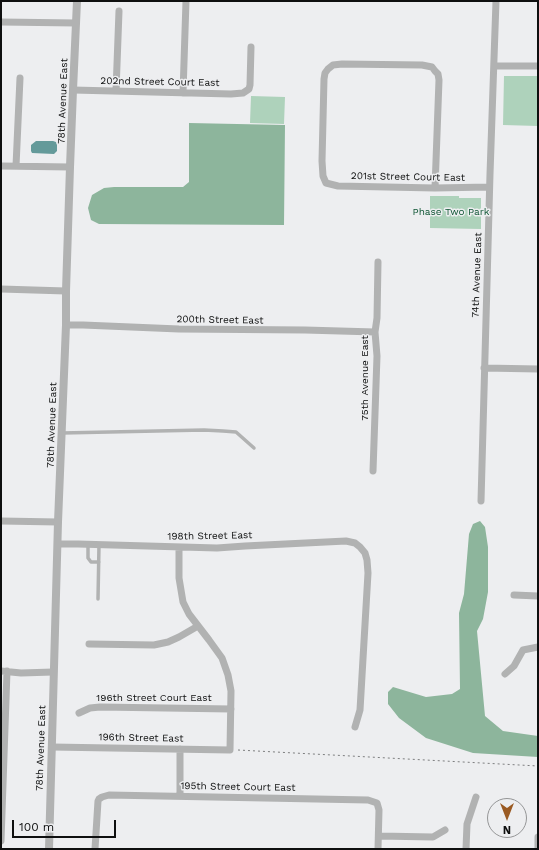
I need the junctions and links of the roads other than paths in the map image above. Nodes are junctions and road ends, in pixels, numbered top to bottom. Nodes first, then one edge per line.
1 (77, 1) edge
2 (186, 1) edge
3 (496, 1) edge
4 (119, 11) dead end
5 (1, 22) edge
6 (76, 23) junction
7 (251, 47) dead end
8 (494, 66) junction
9 (538, 66) edge
10 (20, 78) dead end
11 (73, 90) junction
12 (116, 91) junction
13 (183, 93) junction
14 (1, 166) edge
15 (16, 166) junction
16 (70, 167) junction
17 (435, 188) junction
18 (490, 188) junction
19 (378, 262) dead end
20 (1, 289) edge
21 (66, 291) junction
22 (66, 325) junction
23 (375, 332) junction
24 (484, 368) junction
25 (538, 369) edge
26 (62, 433) junction
27 (254, 448) dead end
28 (373, 471) dead end
29 (481, 501) dead end
30 (1, 521) edge
31 (58, 522) junction
32 (58, 544) junction
33 (88, 544) junction
34 (99, 545) junction
35 (179, 547) junction
36 (99, 562) junction
37 (514, 595) dead end
38 (538, 596) edge
39 (98, 600) dead end
40 (198, 626) junction
41 (88, 644) dead end
42 (538, 647) edge
43 (4, 671) edge
44 (53, 672) junction
45 (505, 674) dead end
46 (231, 709) junction
47 (79, 713) dead end
48 (355, 727) dead end
49 (3, 740) edge
50 (52, 747) junction
51 (180, 749) junction
52 (180, 796) junction
53 (476, 796) dead end
54 (1, 808) edge
55 (445, 830) dead end
56 (378, 836) junction
57 (538, 837) edge
58 (1, 841) edge
59 (48, 849) edge
60 (95, 849) edge
61 (378, 849) edge
62 (466, 849) edge
63 (538, 849) edge

1 - 6 street, 78th Avenue East
2 - 13 street
3 - 8 street, 74th Avenue East
4 - 12 street
5 - 6 street
6 - 11 street, 78th Avenue East
7 - 13 street, 202nd Street Court East
8 - 9 street
8 - 18 street, 74th Avenue East
10 - 15 street
11 - 12 street, 202nd Street Court East
11 - 16 street, 78th Avenue East
12 - 13 street, 202nd Street Court East
14 - 15 street
15 - 16 street
16 - 21 street, 78th Avenue East
17 - 17 street, 201st Street Court East
17 - 18 street, 201st Street Court East
18 - 24 street, 74th Avenue East
19 - 23 street, 75th Avenue East
20 - 21 street
21 - 22 street, 78th Avenue East
22 - 23 street, 200th Street East
22 - 26 street, 78th Avenue East
23 - 28 street, 75th Avenue East
24 - 25 street
24 - 29 street, 74th Avenue East
26 - 27 lane
26 - 31 street, 78th Avenue East
30 - 31 street
31 - 32 street, 78th Avenue East
32 - 33 street, 198th Street East
32 - 44 street, 78th Avenue East
33 - 34 street, 198th Street East
33 - 36 lane
34 - 35 street, 198th Street East
34 - 36 lane
35 - 40 street
35 - 48 street, 198th Street East
36 - 39 lane
37 - 38 street
40 - 41 street
40 - 46 street
42 - 45 street
43 - 44 street
43 - 49 street
44 - 50 street, 78th Avenue East
46 - 47 street, 196th Street Court East
46 - 51 street, 196th Street East
49 - 54 street
50 - 51 street, 196th Street East
50 - 59 street, 78th Avenue East
51 - 52 street
52 - 56 street, 195th Street Court East
52 - 60 street, 195th Street Court East
53 - 62 street
54 - 58 street
55 - 56 street
56 - 61 street
57 - 63 street

